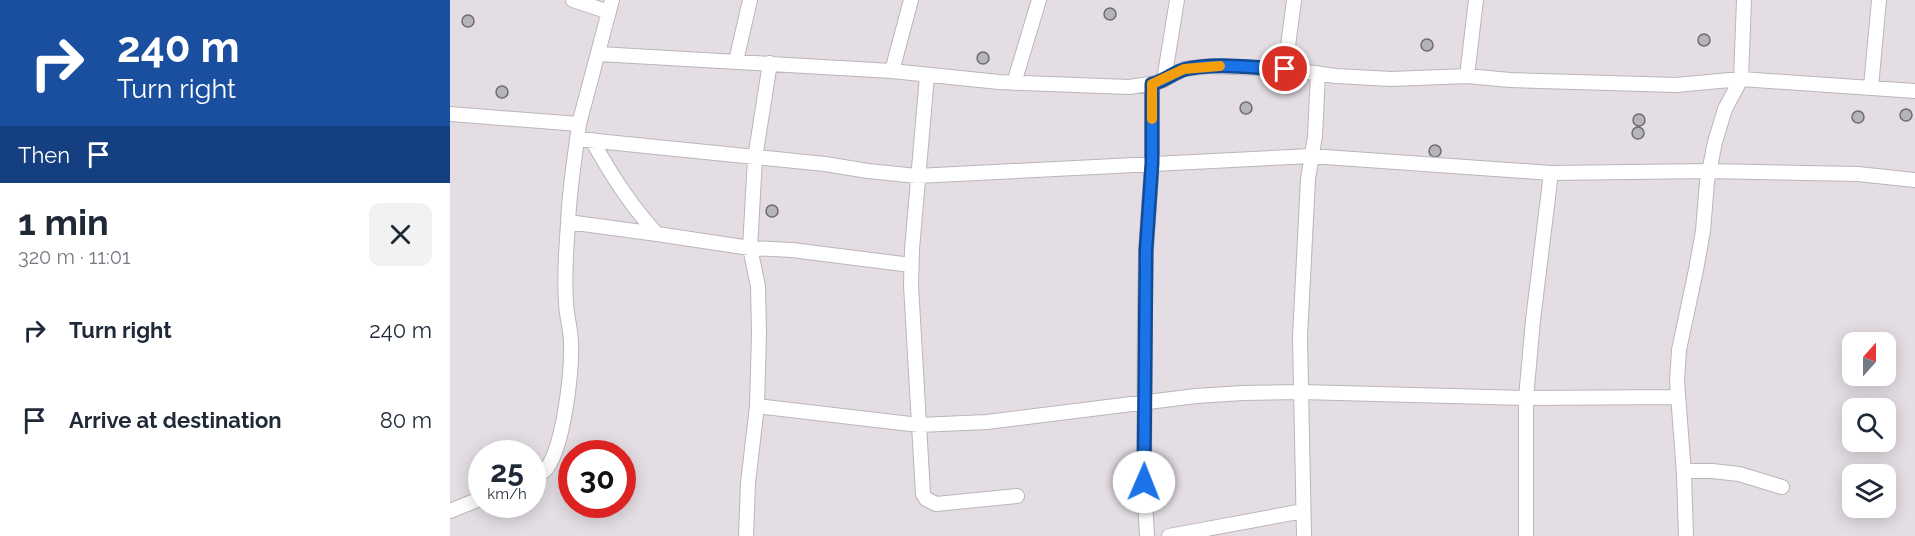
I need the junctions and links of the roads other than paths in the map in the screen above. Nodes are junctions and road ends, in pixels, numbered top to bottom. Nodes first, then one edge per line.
1 (573, 0) edge
2 (750, 0) edge
3 (911, 0) edge
4 (1039, 0) edge
5 (1177, 0) edge
6 (1293, 0) edge
7 (1476, 0) edge
8 (1744, 0) edge
9 (1879, 0) edge
10 (611, 6) edge
11 (599, 54) junction
12 (736, 61) junction
13 (770, 63) junction
14 (1285, 69) junction
15 (892, 71) junction
16 (1318, 73) junction
17 (927, 76) junction
18 (1467, 76) junction
19 (1741, 79) junction
20 (1158, 82) junction
21 (1014, 83) junction
22 (1870, 87) junction
23 (1915, 91) edge
24 (450, 114) edge
25 (579, 124) junction
26 (577, 139) junction
27 (592, 140) junction
28 (1311, 156) junction
29 (755, 158) junction
30 (1152, 163) junction
31 (1709, 171) junction
32 (1551, 173) junction
33 (917, 176) junction
34 (1915, 180) edge
35 (568, 222) junction
36 (657, 234) junction
37 (750, 248) junction
38 (911, 265) junction
39 (1302, 392) junction
40 (1677, 397) junction
41 (1526, 398) junction
42 (1146, 402) junction
43 (757, 406) junction
44 (919, 425) junction
45 (546, 468) edge
46 (1684, 471) junction
47 (1782, 487) dead end
48 (1017, 496) dead end
49 (468, 504) edge
50 (450, 511) edge
51 (1303, 511) junction
52 (746, 536) edge
53 (1147, 536) edge
54 (1170, 536) edge
55 (1304, 536) edge
56 (1526, 536) edge
57 (1686, 536) edge

1 - 10 street
2 - 12 street
3 - 15 street
4 - 21 street
5 - 20 street
6 - 14 street
7 - 18 street
8 - 19 street
9 - 22 street
10 - 11 street
11 - 12 street
11 - 25 street
12 - 13 street
13 - 15 street
13 - 29 street
14 - 16 street
14 - 20 street
15 - 17 street
16 - 18 street
16 - 28 street
17 - 21 street
17 - 33 street
18 - 19 street
19 - 22 street
19 - 31 street
20 - 21 street
20 - 30 street
22 - 23 street
24 - 25 street
25 - 26 street
26 - 27 street
26 - 35 street
27 - 29 street
27 - 36 street
28 - 30 street
28 - 32 street
28 - 39 street
29 - 33 street
29 - 37 street
30 - 33 street
30 - 42 street
31 - 32 street
31 - 34 street
31 - 40 street
32 - 41 street
33 - 38 street
35 - 36 street
35 - 45 street
36 - 37 street
37 - 38 street
37 - 43 street
38 - 44 street
39 - 41 street
39 - 42 street
39 - 51 street
40 - 41 street
40 - 46 street
41 - 56 street
42 - 44 street
42 - 53 street
43 - 44 street
43 - 52 street
44 - 48 street
46 - 47 street
46 - 57 street
49 - 50 street
51 - 54 street
51 - 55 street

